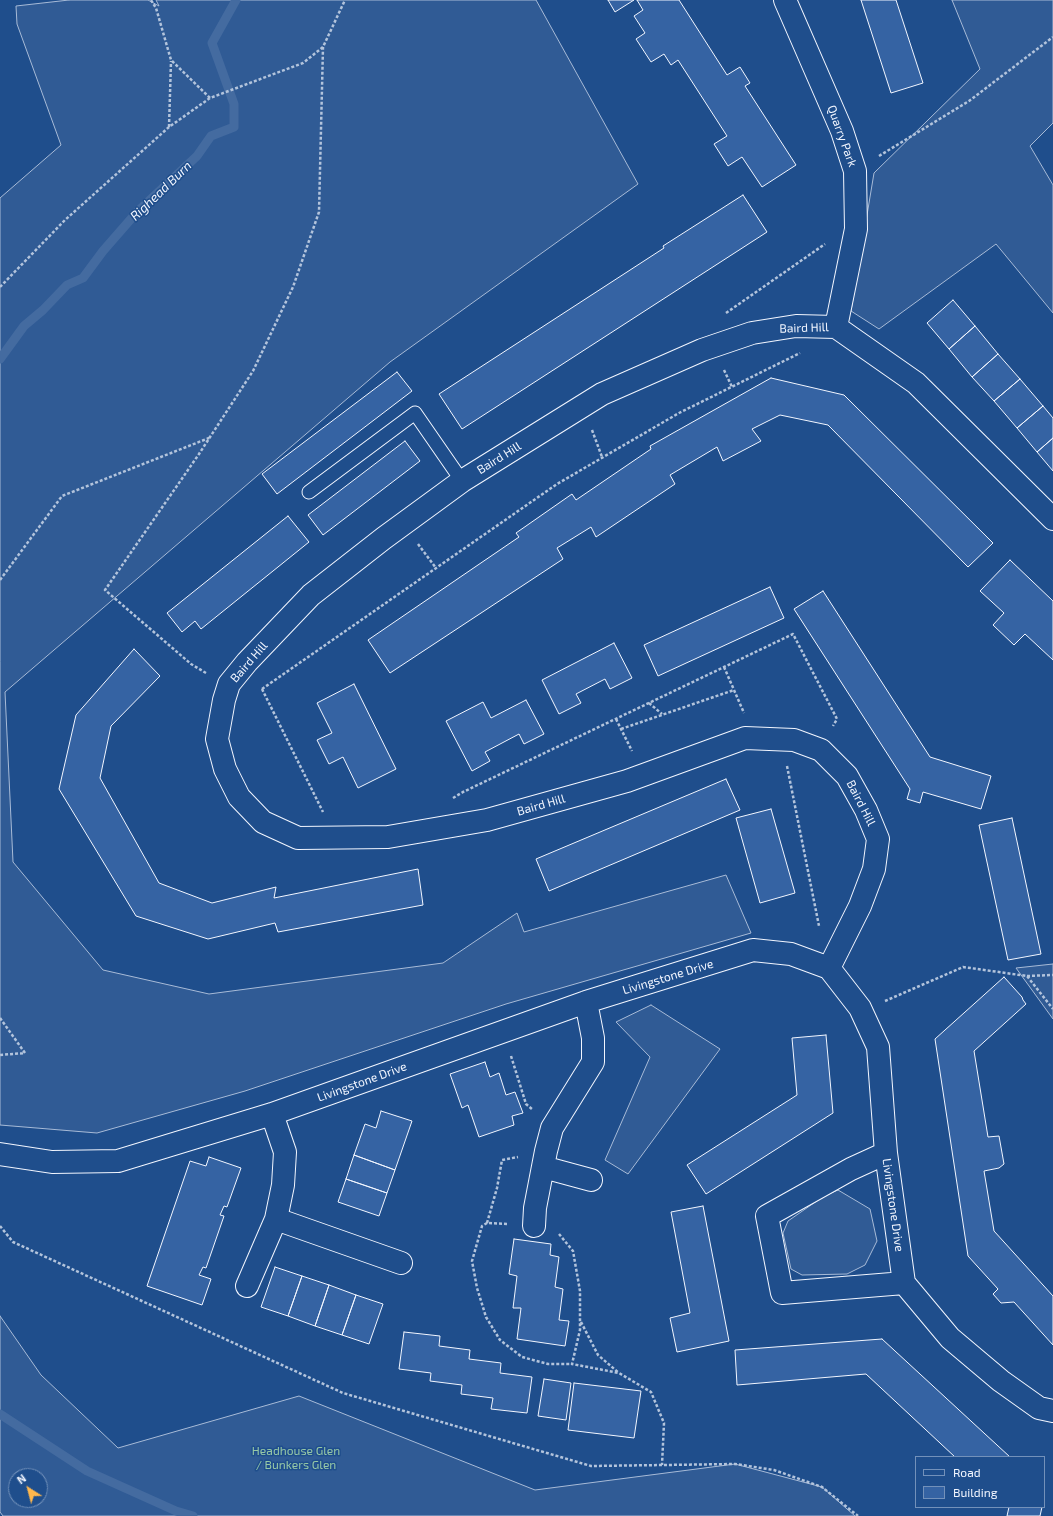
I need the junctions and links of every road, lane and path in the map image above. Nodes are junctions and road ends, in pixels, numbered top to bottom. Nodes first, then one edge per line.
1 (151, 0) edge
2 (345, 0) edge
3 (785, 0) edge
4 (1053, 37) edge
5 (323, 47) junction
6 (170, 60) junction
7 (210, 98) junction
8 (169, 127) junction
9 (855, 171) junction
10 (856, 228) junction
11 (0, 287) edge
12 (725, 313) dead end
13 (836, 327) junction
14 (804, 352) dead end
15 (209, 438) junction
16 (462, 482) junction
17 (310, 492) dead end
18 (1053, 519) edge
19 (0, 580) edge
20 (247, 662) junction
21 (724, 667) junction
22 (229, 684) junction
23 (262, 689) junction
24 (734, 690) junction
25 (649, 703) junction
26 (662, 715) junction
27 (616, 719) junction
28 (621, 729) junction
29 (756, 739) junction
30 (782, 740) junction
31 (821, 750) junction
32 (644, 775) junction
33 (438, 829) junction
34 (336, 837) junction
35 (833, 959) junction
36 (1053, 975) edge
37 (1027, 976) junction
38 (586, 1002) junction
39 (860, 1008) junction
40 (1053, 1009) edge
41 (0, 1018) edge
42 (0, 1055) edge
43 (516, 1069) dead end
44 (526, 1104) dead end
45 (272, 1114) junction
46 (0, 1154) edge
47 (886, 1154) junction
48 (545, 1159) junction
49 (591, 1180) dead end
50 (276, 1219) junction
51 (487, 1223) junction
52 (0, 1226) edge
53 (534, 1226) junction
54 (401, 1264) dead end
55 (904, 1283) junction
56 (247, 1286) dead end
57 (580, 1320) junction
58 (572, 1364) junction
59 (619, 1373) junction
60 (1053, 1411) edge
61 (662, 1465) junction
62 (858, 1516) edge

1 - 6 path
2 - 5 path
3 - 9 street, Quarry Park
4 - 9 path
5 - 7 path
5 - 15 path
6 - 7 path
6 - 8 path
7 - 8 path
8 - 11 path
9 - 10 street, Quarry Park
10 - 12 path
10 - 13 street, Quarry Park
13 - 16 street, Baird Hill
13 - 18 street, Baird Hill
14 - 23 path
15 - 19 path
15 - 22 path
16 - 17 lane
16 - 20 street, Baird Hill
20 - 22 street, Baird Hill
20 - 23 path
21 - 24 path
21 - 25 path
21 - 31 path
22 - 34 street, Baird Hill
23 - 34 path
24 - 26 path
24 - 29 path
25 - 26 path
25 - 27 path
26 - 28 path
27 - 28 path
27 - 33 path
28 - 32 path
29 - 30 street, Baird Hill
29 - 32 street, Baird Hill
30 - 31 street, Baird Hill
30 - 35 path
31 - 35 street, Baird Hill
32 - 33 street, Baird Hill
33 - 34 street, Baird Hill
35 - 38 street, Livingstone Drive
35 - 39 street, Livingstone Drive
36 - 37 path
37 - 39 path
37 - 40 path
38 - 45 street, Livingstone Drive
38 - 48 street
39 - 47 street, Livingstone Drive
41 - 42 path
43 - 44 path
45 - 46 street, Livingstone Drive
45 - 50 street
47 - 55 street, Livingstone Drive
47 - 55 street
48 - 49 street
48 - 51 path
48 - 53 street
50 - 54 street
50 - 56 street
51 - 53 path
51 - 58 path
52 - 61 path
53 - 57 path
55 - 60 street
57 - 58 path
57 - 59 path
58 - 59 path
59 - 61 path
61 - 62 path

